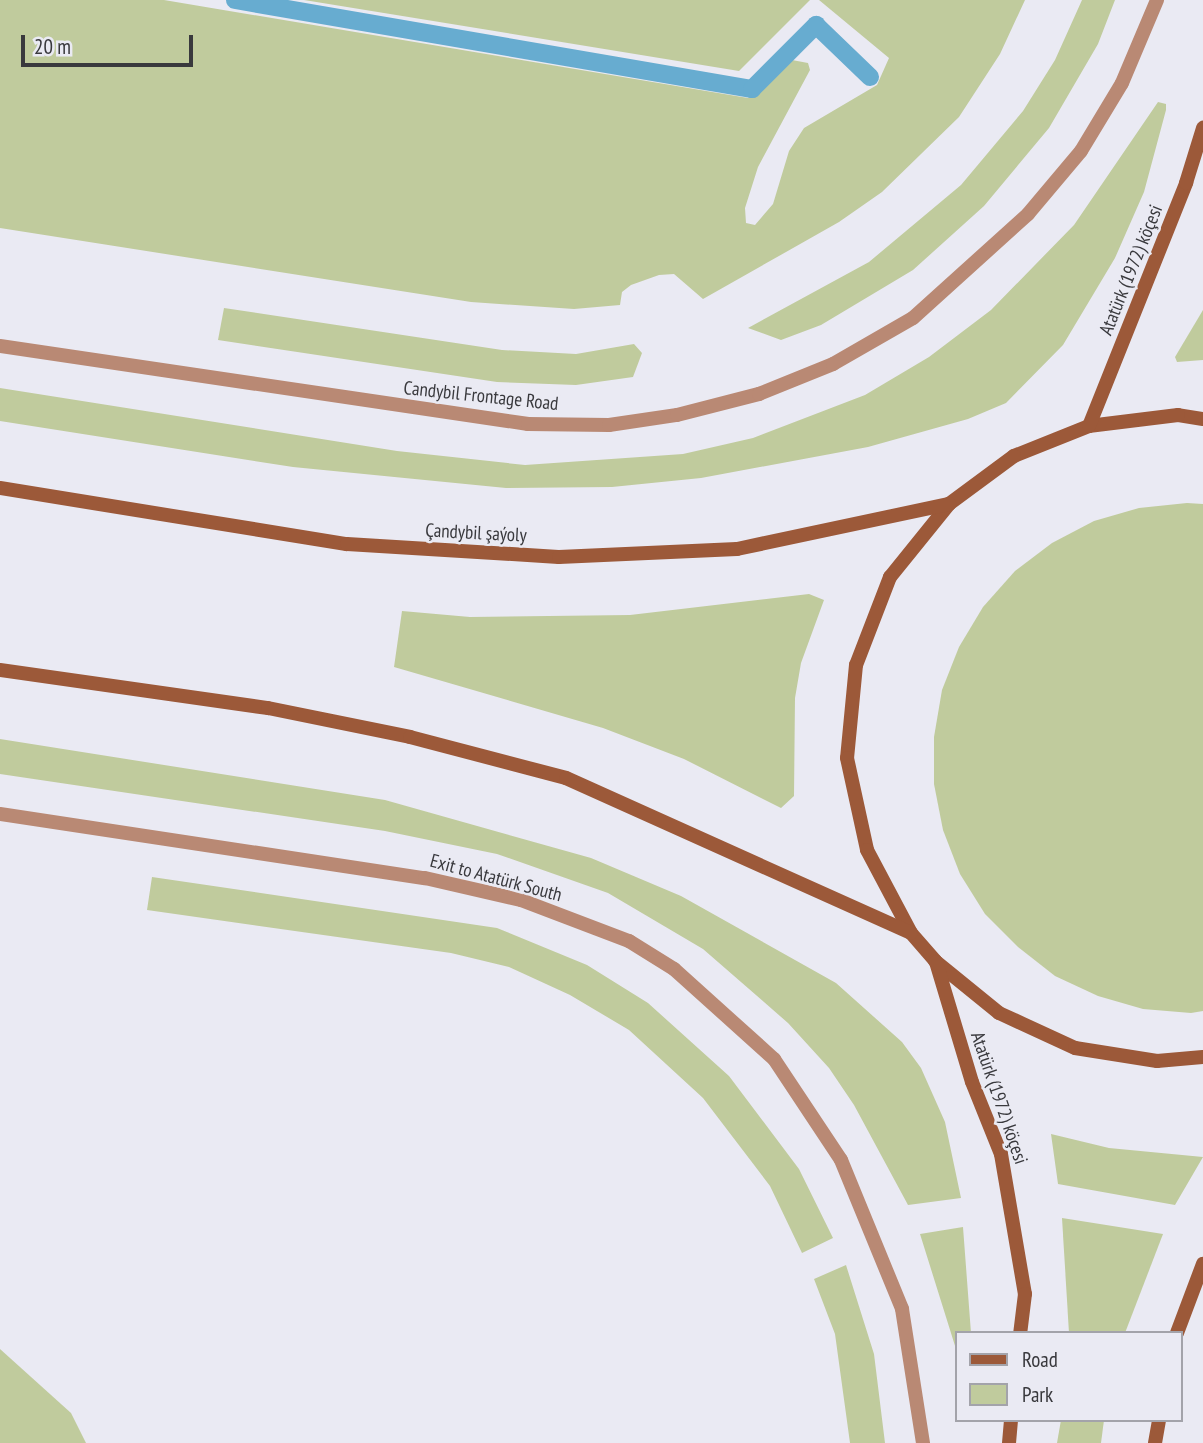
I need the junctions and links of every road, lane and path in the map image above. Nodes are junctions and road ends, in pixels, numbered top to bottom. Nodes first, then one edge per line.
1 (1157, 0) edge
2 (1203, 128) edge
3 (0, 346) edge
4 (1203, 419) edge
5 (1089, 426) junction
6 (0, 488) edge
7 (949, 504) junction
8 (0, 670) edge
9 (0, 814) edge
10 (911, 933) junction
11 (935, 961) junction
12 (1203, 1057) edge
13 (1203, 1264) edge
14 (1020, 1331) edge
15 (1178, 1331) edge
16 (1011, 1422) edge
17 (1158, 1422) edge
18 (923, 1443) edge
19 (1009, 1443) edge
20 (1155, 1443) edge

1 - 3 street, Candybil Frontage Road
2 - 5 main road, Atatürk (1972) köçesi
4 - 5 main road
5 - 7 main road
6 - 7 main road, Çandybil şaýoly
7 - 10 main road
8 - 10 main road
9 - 18 street, Exit to Atatürk South
10 - 11 main road
11 - 12 main road
11 - 14 main road, Atatürk (1972) köçesi
13 - 15 main road
16 - 19 main road
17 - 20 main road

